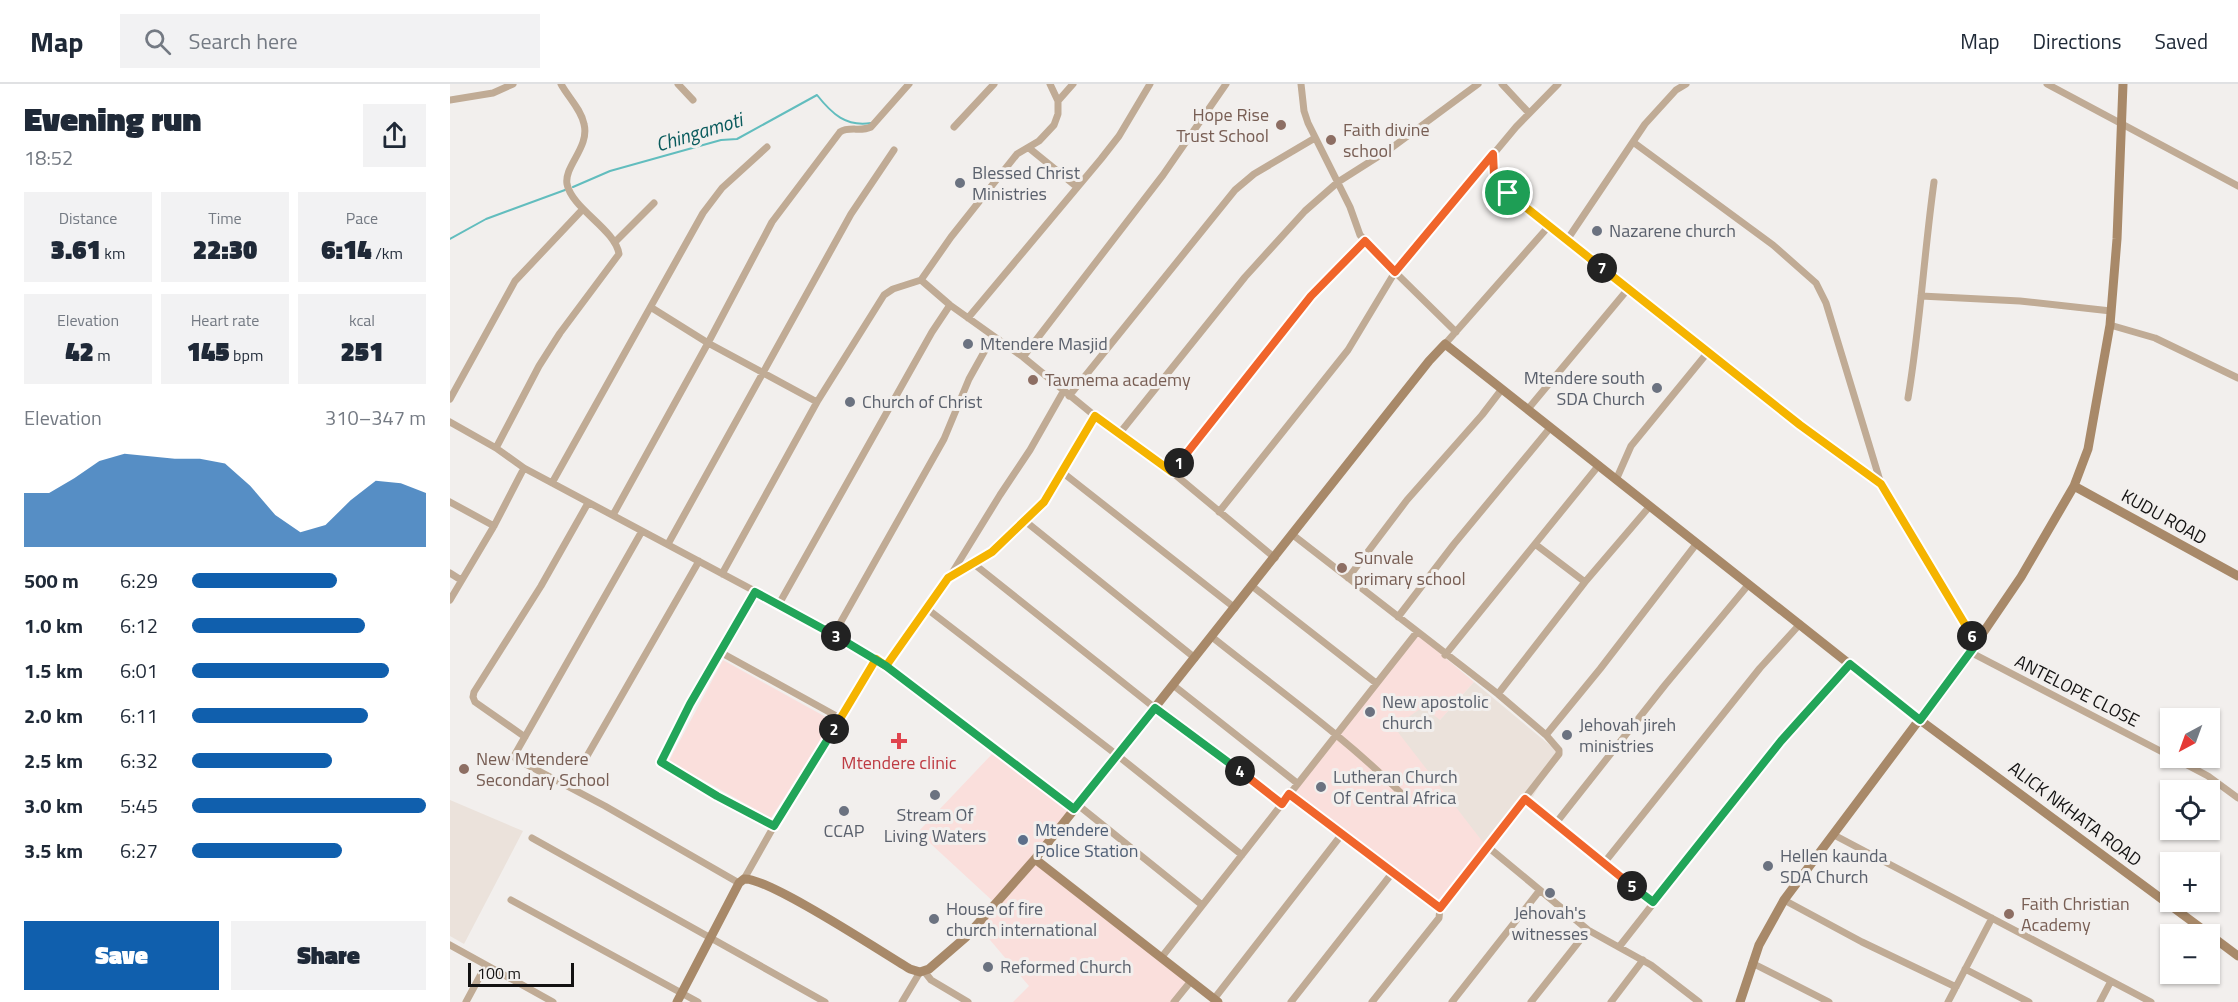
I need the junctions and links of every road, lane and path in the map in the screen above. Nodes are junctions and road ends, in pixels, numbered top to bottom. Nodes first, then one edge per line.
1 (513, 84) edge
2 (561, 84) edge
3 (678, 84) edge
4 (909, 84) edge
5 (994, 84) edge
6 (1050, 84) edge
7 (1073, 84) edge
8 (1150, 84) edge
9 (1226, 84) edge
10 (1301, 84) edge
11 (1478, 84) edge
12 (1502, 84) edge
13 (1558, 84) edge
14 (1686, 84) edge
15 (2047, 84) edge
16 (2123, 84) edge
17 (450, 100) edge
18 (693, 100) dead end
19 (1058, 101) junction
20 (1529, 113) junction
21 (2121, 122) junction
22 (954, 127) dead end
23 (1315, 138) junction
24 (1633, 142) junction
25 (767, 147) dead end
26 (1029, 148) junction
27 (894, 150) dead end
28 (1493, 154) junction
29 (1338, 182) junction
30 (1934, 182) dead end
31 (2238, 186) edge
32 (1077, 187) junction
33 (654, 203) dead end
34 (583, 209) junction
35 (1549, 226) junction
36 (1567, 240) junction
37 (1365, 241) junction
38 (615, 242) junction
39 (1395, 272) junction
40 (921, 280) junction
41 (1628, 289) junction
42 (1921, 296) junction
43 (951, 305) junction
44 (652, 308) junction
45 (2111, 311) junction
46 (968, 318) junction
47 (2110, 325) junction
48 (1456, 332) junction
49 (993, 336) junction
50 (708, 343) junction
51 (1445, 344) junction
52 (1708, 352) junction
53 (1023, 357) junction
54 (764, 372) junction
55 (2238, 378) edge
56 (1502, 388) junction
57 (1066, 394) junction
58 (1908, 398) dead end
59 (450, 399) edge
60 (817, 402) junction
61 (1528, 409) junction
62 (1095, 416) junction
63 (450, 422) edge
64 (1550, 428) junction
65 (1119, 434) junction
66 (496, 448) junction
67 (1599, 465) junction
68 (524, 468) junction
69 (1062, 472) junction
70 (1172, 472) junction
71 (1616, 480) junction
72 (552, 483) junction
73 (1881, 484) junction
74 (2074, 486) junction
75 (450, 502) edge
76 (588, 503) junction
77 (1650, 506) junction
78 (1219, 512) junction
79 (613, 516) junction
80 (1025, 521) junction
81 (494, 526) junction
82 (642, 531) junction
83 (1293, 535) junction
84 (1697, 543) junction
85 (668, 544) junction
86 (1535, 544) junction
87 (1275, 558) junction
88 (699, 561) junction
89 (974, 564) junction
90 (450, 573) edge
91 (722, 574) junction
92 (951, 576) junction
93 (2238, 576) edge
94 (1348, 578) junction
95 (461, 580) junction
96 (1585, 582) junction
97 (1749, 584) junction
98 (1252, 586) junction
99 (755, 592) junction
100 (450, 600) edge
101 (779, 604) junction
102 (926, 608) junction
103 (1235, 608) junction
104 (1398, 617) junction
105 (1800, 624) junction
106 (1417, 632) junction
107 (834, 634) junction
108 (1212, 637) junction
109 (1977, 643) junction
110 (720, 652) junction
111 (1970, 652) junction
112 (1445, 655) junction
113 (1195, 658) junction
114 (876, 659) junction
115 (1850, 664) junction
116 (886, 666) junction
117 (1376, 684) junction
118 (1173, 685) junction
119 (1498, 694) junction
120 (1155, 708) junction
121 (840, 718) junction
122 (1920, 720) junction
123 (1337, 734) junction
124 (1546, 735) junction
125 (525, 737) junction
126 (2160, 751) edge
127 (1117, 755) junction
128 (587, 756) dead end
129 (2193, 768) edge
130 (1297, 783) junction
131 (1289, 794) junction
132 (1404, 796) dead end
133 (2238, 798) edge
134 (1525, 799) junction
135 (1282, 804) junction
136 (1076, 807) junction
137 (1556, 823) junction
138 (774, 826) junction
139 (1342, 834) junction
140 (1834, 835) junction
141 (532, 838) dead end
142 (1488, 847) junction
143 (1242, 855) junction
144 (1035, 859) junction
145 (1604, 863) junction
146 (1393, 872) junction
147 (742, 881) junction
148 (1540, 890) junction
149 (511, 900) dead end
150 (1784, 900) junction
151 (1653, 902) junction
152 (1202, 905) junction
153 (1440, 908) junction
154 (1992, 918) junction
155 (2194, 924) edge
156 (1588, 930) junction
157 (711, 938) junction
158 (2220, 943) edge
159 (450, 945) edge
160 (1619, 947) junction
161 (2238, 956) edge
162 (1161, 958) junction
163 (1643, 960) junction
164 (1752, 963) junction
165 (486, 965) junction
166 (1965, 969) junction
167 (922, 971) junction
168 (1191, 981) junction
169 (2111, 981) junction
170 (1956, 987) junction
171 (679, 997) edge
172 (1216, 1000) edge
173 (466, 1002) edge
174 (553, 1002) edge
175 (698, 1002) edge
176 (825, 1002) edge
177 (902, 1002) edge
178 (968, 1002) edge
179 (1174, 1002) edge
180 (1291, 1002) edge
181 (1372, 1002) edge
182 (1452, 1002) edge
183 (1531, 1002) edge
184 (1611, 1002) edge
185 (1699, 1002) edge
186 (1740, 1002) edge
187 (1829, 1002) edge
188 (1948, 1002) edge
189 (2028, 1002) edge
190 (2100, 1002) edge
191 (2151, 1002) edge

1 - 17 street
2 - 34 street
3 - 18 street
4 - 50 street
5 - 22 street
6 - 19 street
7 - 19 street
8 - 32 street
9 - 53 street
10 - 23 street
11 - 29 street
12 - 20 street
13 - 20 street
14 - 24 street
15 - 21 street
16 - 21 main road
19 - 26 street
20 - 28 street
21 - 31 street
21 - 45 main road
23 - 29 street
23 - 57 street
24 - 36 street
24 - 73 street
25 - 44 street
26 - 32 street
26 - 40 street
27 - 54 street
28 - 35 street
28 - 39 street
29 - 37 street
29 - 65 street
30 - 42 street
32 - 46 street
33 - 38 street
34 - 38 street
34 - 59 street
35 - 36 street
35 - 48 street
36 - 41 street
37 - 39 street
37 - 70 street
38 - 66 street
39 - 48 street
39 - 78 street
40 - 43 street
40 - 60 street
41 - 52 street
41 - 61 street
42 - 45 street
42 - 58 street
43 - 46 street
43 - 101 street
44 - 50 street
44 - 72 street
45 - 47 main road
46 - 49 street
47 - 55 street
47 - 74 main road
48 - 51 street
49 - 53 street
49 - 107 street
50 - 54 street
50 - 79 street
51 - 56 main road, ALICK NKHATA ROAD
51 - 83 main road
52 - 71 street
52 - 73 street
53 - 57 street
54 - 60 street
54 - 85 street
56 - 61 main road, ALICK NKHATA ROAD
56 - 94 street
57 - 62 street
57 - 92 street
60 - 91 street
61 - 64 main road, ALICK NKHATA ROAD
62 - 65 street
62 - 69 street
63 - 66 street
64 - 67 main road, ALICK NKHATA ROAD
64 - 104 street
65 - 70 street
66 - 68 street
67 - 71 main road, ALICK NKHATA ROAD
67 - 86 street
68 - 72 street
68 - 81 street
69 - 80 street
69 - 103 street
70 - 78 street
71 - 77 main road, ALICK NKHATA ROAD
72 - 76 street
73 - 109 street
74 - 93 main road, KUDU ROAD
74 - 109 main road
75 - 81 street
76 - 79 street
76 - 125 street
77 - 84 main road, ALICK NKHATA ROAD
77 - 96 street
78 - 87 street
79 - 82 street
80 - 89 street
80 - 113 street
81 - 95 street
82 - 85 street
82 - 125 street
83 - 87 main road
83 - 94 street
84 - 97 main road, ALICK NKHATA ROAD
84 - 124 street
85 - 88 street
86 - 96 street
86 - 112 street
87 - 98 main road
88 - 91 street
88 - 128 street
89 - 92 street
89 - 120 street
90 - 95 street
91 - 99 street
92 - 102 street
94 - 104 street
95 - 100 street
96 - 119 street
97 - 105 main road, ALICK NKHATA ROAD
97 - 137 street
98 - 103 main road
98 - 117 street
99 - 101 street
99 - 110 street
101 - 107 street
102 - 116 street
102 - 127 street
103 - 108 main road
104 - 106 street
105 - 115 main road, ALICK NKHATA ROAD
105 - 145 street
106 - 112 street
106 - 117 street
107 - 114 street
108 - 113 main road
108 - 123 street
109 - 111 main road
110 - 121 street
110 - 138 street
111 - 122 main road
111 - 126 street, ANTELOPE CLOSE
112 - 119 street
113 - 118 main road
114 - 116 street
114 - 121 street
115 - 122 main road, ALICK NKHATA ROAD
115 - 151 street
116 - 136 street
117 - 123 street
118 - 120 main road
118 - 130 street
119 - 124 street
120 - 127 main road
120 - 135 street
121 - 138 street
122 - 140 main road
122 - 155 main road, ALICK NKHATA ROAD
123 - 130 street
123 - 132 street
124 - 134 street
125 - 147 street
127 - 136 main road
127 - 143 street
129 - 133 street, ANTELOPE CLOSE
130 - 131 street
131 - 135 street
131 - 139 street
134 - 137 street
134 - 142 street
135 - 143 street
136 - 144 main road
136 - 152 street
137 - 145 street
138 - 147 street
139 - 146 street
139 - 172 street
140 - 150 main road
140 - 154 street
141 - 157 street
142 - 148 street
142 - 153 street
143 - 152 street
144 - 162 main road
144 - 167 main road
145 - 151 street
146 - 153 street
146 - 180 street
147 - 157 main road
147 - 167 main road
148 - 156 street
148 - 182 street
149 - 171 street
150 - 164 main road
150 - 170 street
151 - 160 street
152 - 162 street
153 - 181 street
154 - 166 street
154 - 169 street
156 - 160 street
156 - 183 street
157 - 171 main road
157 - 176 street
158 - 161 main road, ALICK NKHATA ROAD
159 - 165 street
160 - 163 street
162 - 168 main road
163 - 184 street
163 - 185 street
164 - 186 main road
164 - 187 street
165 - 173 street
165 - 174 street
166 - 170 street
166 - 189 street
167 - 177 street
167 - 178 street
168 - 172 main road
168 - 179 street
169 - 190 street
169 - 191 street
170 - 188 street
171 - 175 street

